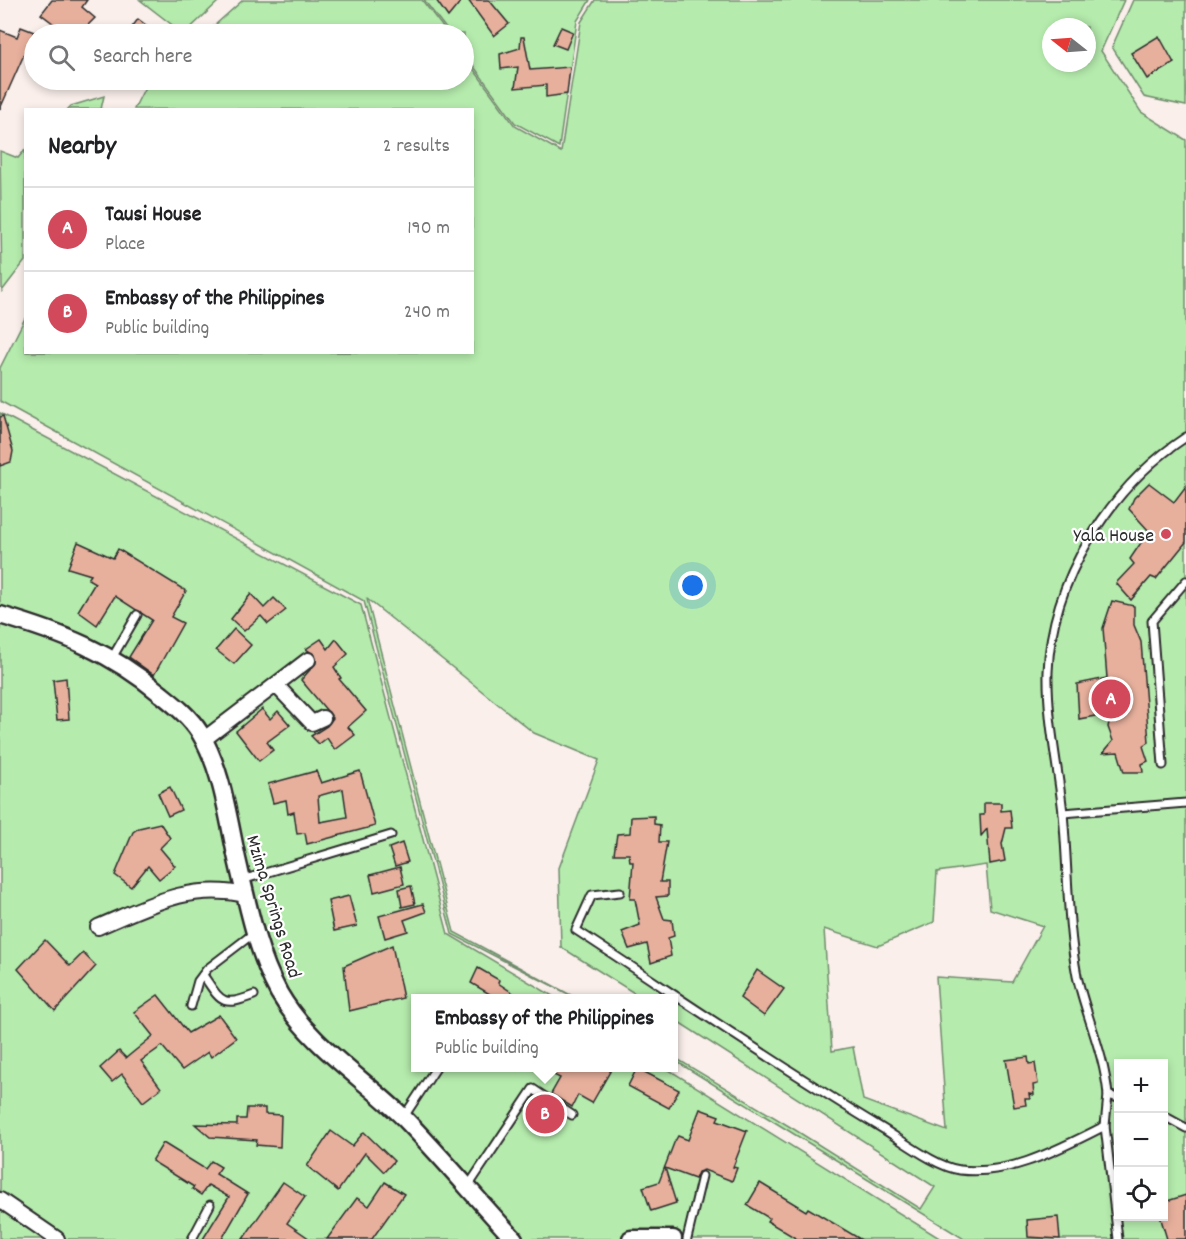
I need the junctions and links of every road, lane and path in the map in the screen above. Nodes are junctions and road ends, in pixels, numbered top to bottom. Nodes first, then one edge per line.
1 (1186, 437) edge
2 (1186, 581) edge
3 (0, 615) edge
4 (137, 615) dead end
5 (112, 658) junction
6 (308, 660) dead end
7 (276, 686) junction
8 (323, 718) dead end
9 (203, 740) junction
10 (1163, 765) dead end
11 (1186, 803) edge
12 (1063, 813) junction
13 (391, 835) dead end
14 (244, 887) junction
15 (620, 892) dead end
16 (98, 927) dead end
17 (256, 931) junction
18 (203, 975) junction
19 (673, 994) edge
20 (254, 995) dead end
21 (678, 997) edge
22 (191, 1006) dead end
23 (433, 1072) edge
24 (1108, 1095) junction
25 (1114, 1097) edge
26 (572, 1115) dead end
27 (403, 1118) junction
28 (1168, 1118) edge
29 (1106, 1126) junction
30 (1186, 1128) edge
31 (702, 1176) dead end
32 (467, 1188) junction
33 (0, 1200) edge
34 (210, 1205) dead end
35 (57, 1239) edge
36 (192, 1239) edge
37 (514, 1239) edge
38 (630, 1239) edge
39 (673, 1239) edge
40 (687, 1239) edge
41 (1118, 1239) edge

1 - 12 lane
2 - 10 lane
3 - 5 street, Mzima Springs Road
4 - 5 lane
5 - 9 street, Mzima Springs Road
6 - 7 street
7 - 8 street
7 - 9 street
9 - 14 street, Mzima Springs Road
11 - 12 lane
12 - 24 lane
13 - 14 lane
14 - 16 street
14 - 17 street, Mzima Springs Road
15 - 19 lane
17 - 18 lane
17 - 27 street, Mzima Springs Road
18 - 20 lane
18 - 22 lane
21 - 29 lane
23 - 27 lane
24 - 25 lane
24 - 29 lane
26 - 32 lane
27 - 32 street, Mzima Springs Road
28 - 30 lane
29 - 41 lane
31 - 40 lane
32 - 37 street, Mzima Springs Road
33 - 35 street
34 - 36 lane
38 - 39 street

